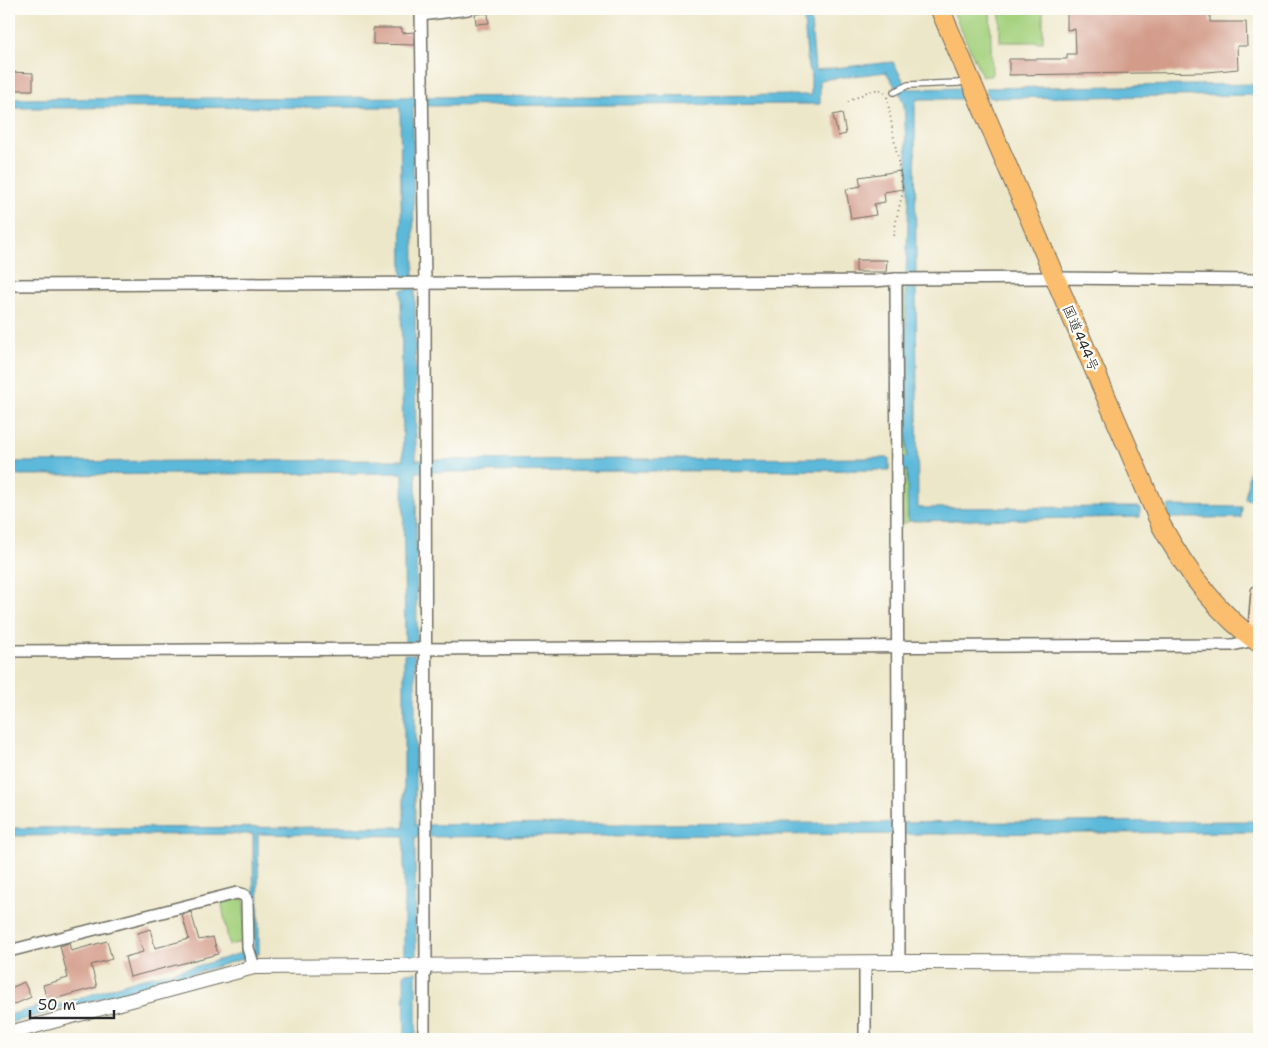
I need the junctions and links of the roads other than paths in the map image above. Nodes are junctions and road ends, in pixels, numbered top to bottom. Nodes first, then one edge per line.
1 (468, 9) edge
2 (940, 9) edge
3 (421, 12) edge
4 (970, 80) junction
5 (894, 92) dead end
6 (1055, 278) junction
7 (896, 279) junction
8 (1259, 280) edge
9 (425, 284) junction
10 (9, 286) edge
11 (1259, 592) edge
12 (1257, 641) edge
13 (897, 646) junction
14 (425, 649) junction
15 (9, 651) edge
16 (9, 951) edge
17 (251, 958) junction
18 (899, 962) junction
19 (1259, 963) edge
20 (865, 964) junction
21 (426, 966) junction
22 (9, 1033) edge
23 (424, 1039) edge
24 (865, 1039) edge

1 - 3 street
2 - 4 highway, 国道444号
3 - 9 street
4 - 5 lane
4 - 6 highway, 国道444号
6 - 7 street
6 - 8 street
6 - 12 highway, 国道444号
7 - 9 street
7 - 13 street
9 - 10 street
9 - 14 street
11 - 12 main road
12 - 13 street
13 - 14 street
13 - 18 street
14 - 15 street
14 - 21 street
16 - 17 street
17 - 21 street
17 - 22 street
18 - 19 street
18 - 20 street
20 - 21 street
20 - 24 street
21 - 23 street

